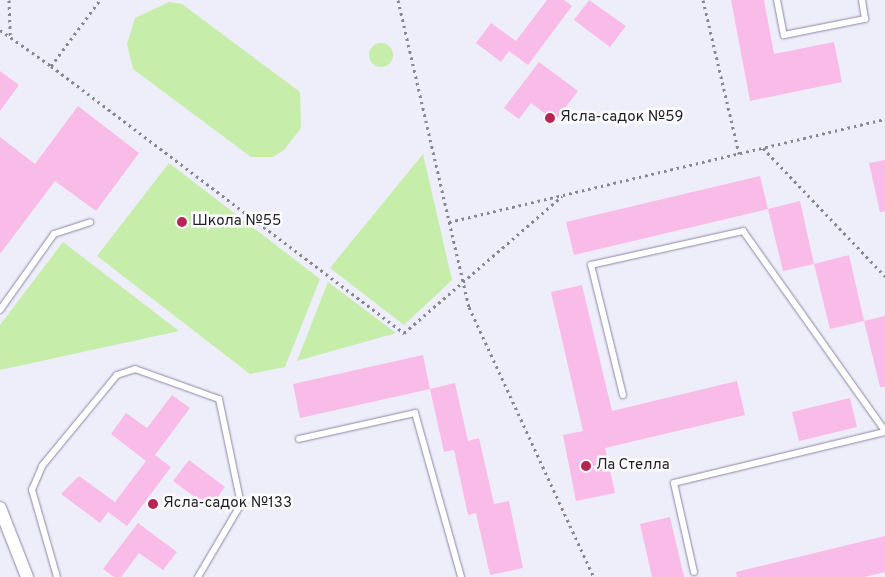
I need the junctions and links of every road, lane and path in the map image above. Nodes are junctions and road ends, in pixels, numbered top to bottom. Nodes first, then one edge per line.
1 (9, 0) edge
2 (100, 0) edge
3 (398, 0) edge
4 (703, 0) edge
5 (777, 0) edge
6 (862, 0) edge
7 (0, 30) edge
8 (10, 37) junction
9 (51, 66) junction
10 (885, 119) edge
11 (763, 148) junction
12 (739, 154) junction
13 (562, 196) junction
14 (90, 222) dead end
15 (450, 222) junction
16 (885, 276) edge
17 (462, 278) junction
18 (0, 310) edge
19 (623, 395) dead end
20 (885, 432) edge
21 (299, 439) dead end
22 (0, 508) edge
23 (694, 572) dead end
24 (27, 577) edge
25 (56, 577) edge
26 (198, 577) edge
27 (460, 577) edge
28 (594, 577) edge

1 - 8 path
2 - 9 path
3 - 15 path
4 - 12 path
5 - 6 lane
7 - 8 path
8 - 9 path
9 - 17 path
10 - 11 path
11 - 12 path
11 - 16 path
12 - 13 path
13 - 15 path
13 - 17 path
14 - 18 lane
15 - 17 path
17 - 28 path
19 - 20 lane
20 - 23 lane
21 - 27 lane
22 - 24 street
25 - 26 lane

